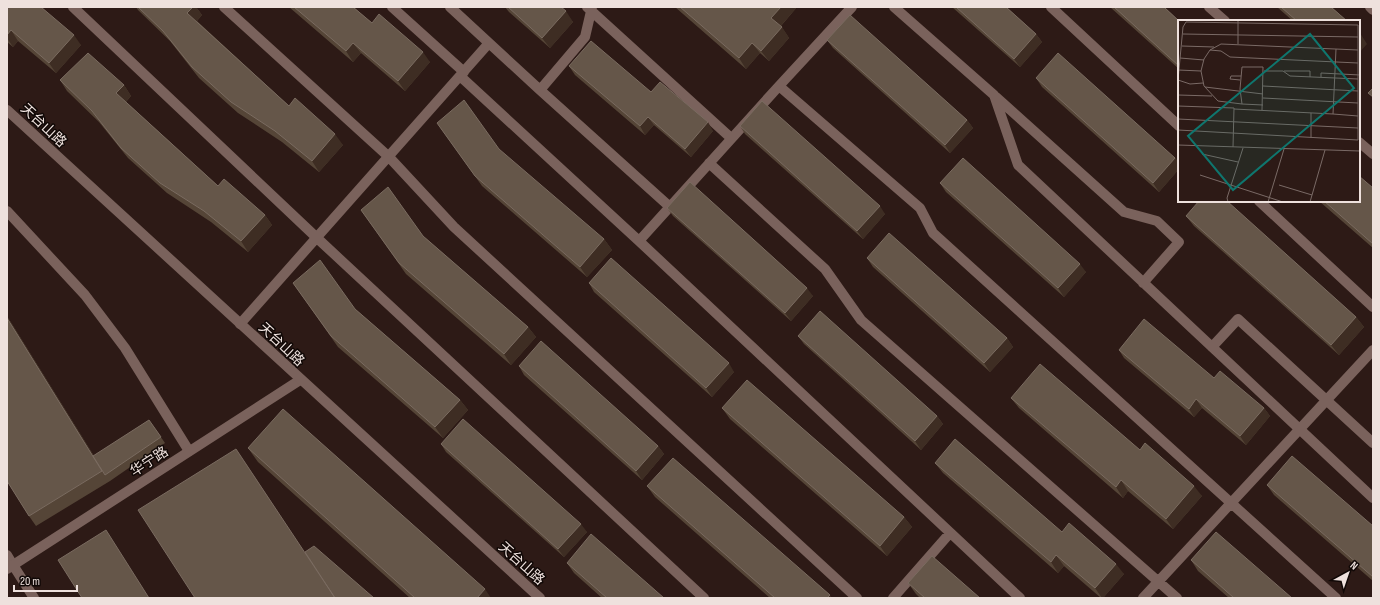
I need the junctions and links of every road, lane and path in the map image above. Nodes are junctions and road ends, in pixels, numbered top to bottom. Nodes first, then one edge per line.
1 (73, 7) edge
2 (224, 7) edge
3 (392, 7) edge
4 (450, 7) edge
5 (852, 7) edge
6 (894, 7) edge
7 (1051, 7) edge
8 (1209, 7) edge
9 (1370, 7) edge
10 (590, 8) edge
11 (1373, 10) edge
12 (1224, 20) edge
13 (489, 43) junction
14 (462, 74) junction
15 (778, 86) junction
16 (540, 90) junction
17 (994, 96) junction
18 (7, 110) edge
19 (1178, 125) edge
20 (731, 138) junction
21 (1360, 143) edge
22 (1373, 154) edge
23 (388, 157) junction
24 (708, 163) junction
25 (1260, 202) edge
26 (670, 207) junction
27 (7, 211) edge
28 (316, 238) junction
29 (640, 241) junction
30 (1143, 283) junction
31 (1373, 307) edge
32 (240, 324) junction
33 (1212, 348) junction
34 (1373, 350) edge
35 (300, 380) junction
36 (1327, 400) junction
37 (1299, 429) junction
38 (1373, 443) edge
39 (189, 451) junction
40 (1373, 498) edge
41 (1231, 503) junction
42 (950, 533) junction
43 (7, 555) edge
44 (10, 567) edge
45 (1158, 582) junction
46 (34, 598) edge
47 (540, 598) edge
48 (704, 598) edge
49 (857, 598) edge
50 (893, 598) edge
51 (1020, 598) edge
52 (1143, 598) edge
53 (1177, 598) edge
54 (1336, 598) edge

1 - 28 street
2 - 23 street
3 - 14 street
4 - 13 street
5 - 15 street
6 - 17 street
7 - 19 street
8 - 12 street
9 - 11 street
10 - 16 street
10 - 20 street
13 - 14 street
13 - 16 street
14 - 23 street
14 - 29 street
15 - 20 street
15 - 41 street
16 - 26 street
17 - 30 street
17 - 30 street
18 - 32 street, 天台山路
20 - 24 street
21 - 22 street
23 - 28 street
23 - 49 street
24 - 26 street
24 - 45 street
25 - 31 street
26 - 29 street
27 - 39 street
28 - 32 street
28 - 48 street
29 - 42 street
30 - 33 street
32 - 35 street, 天台山路
33 - 36 street
33 - 37 street
34 - 36 street
35 - 39 street, 华宁路
35 - 47 street, 天台山路
36 - 37 street
36 - 38 street
37 - 40 street
37 - 41 street
39 - 44 street, 华宁路
41 - 45 street
41 - 54 street
42 - 50 street
42 - 51 street
43 - 44 street
44 - 46 street
45 - 52 street
45 - 53 street

